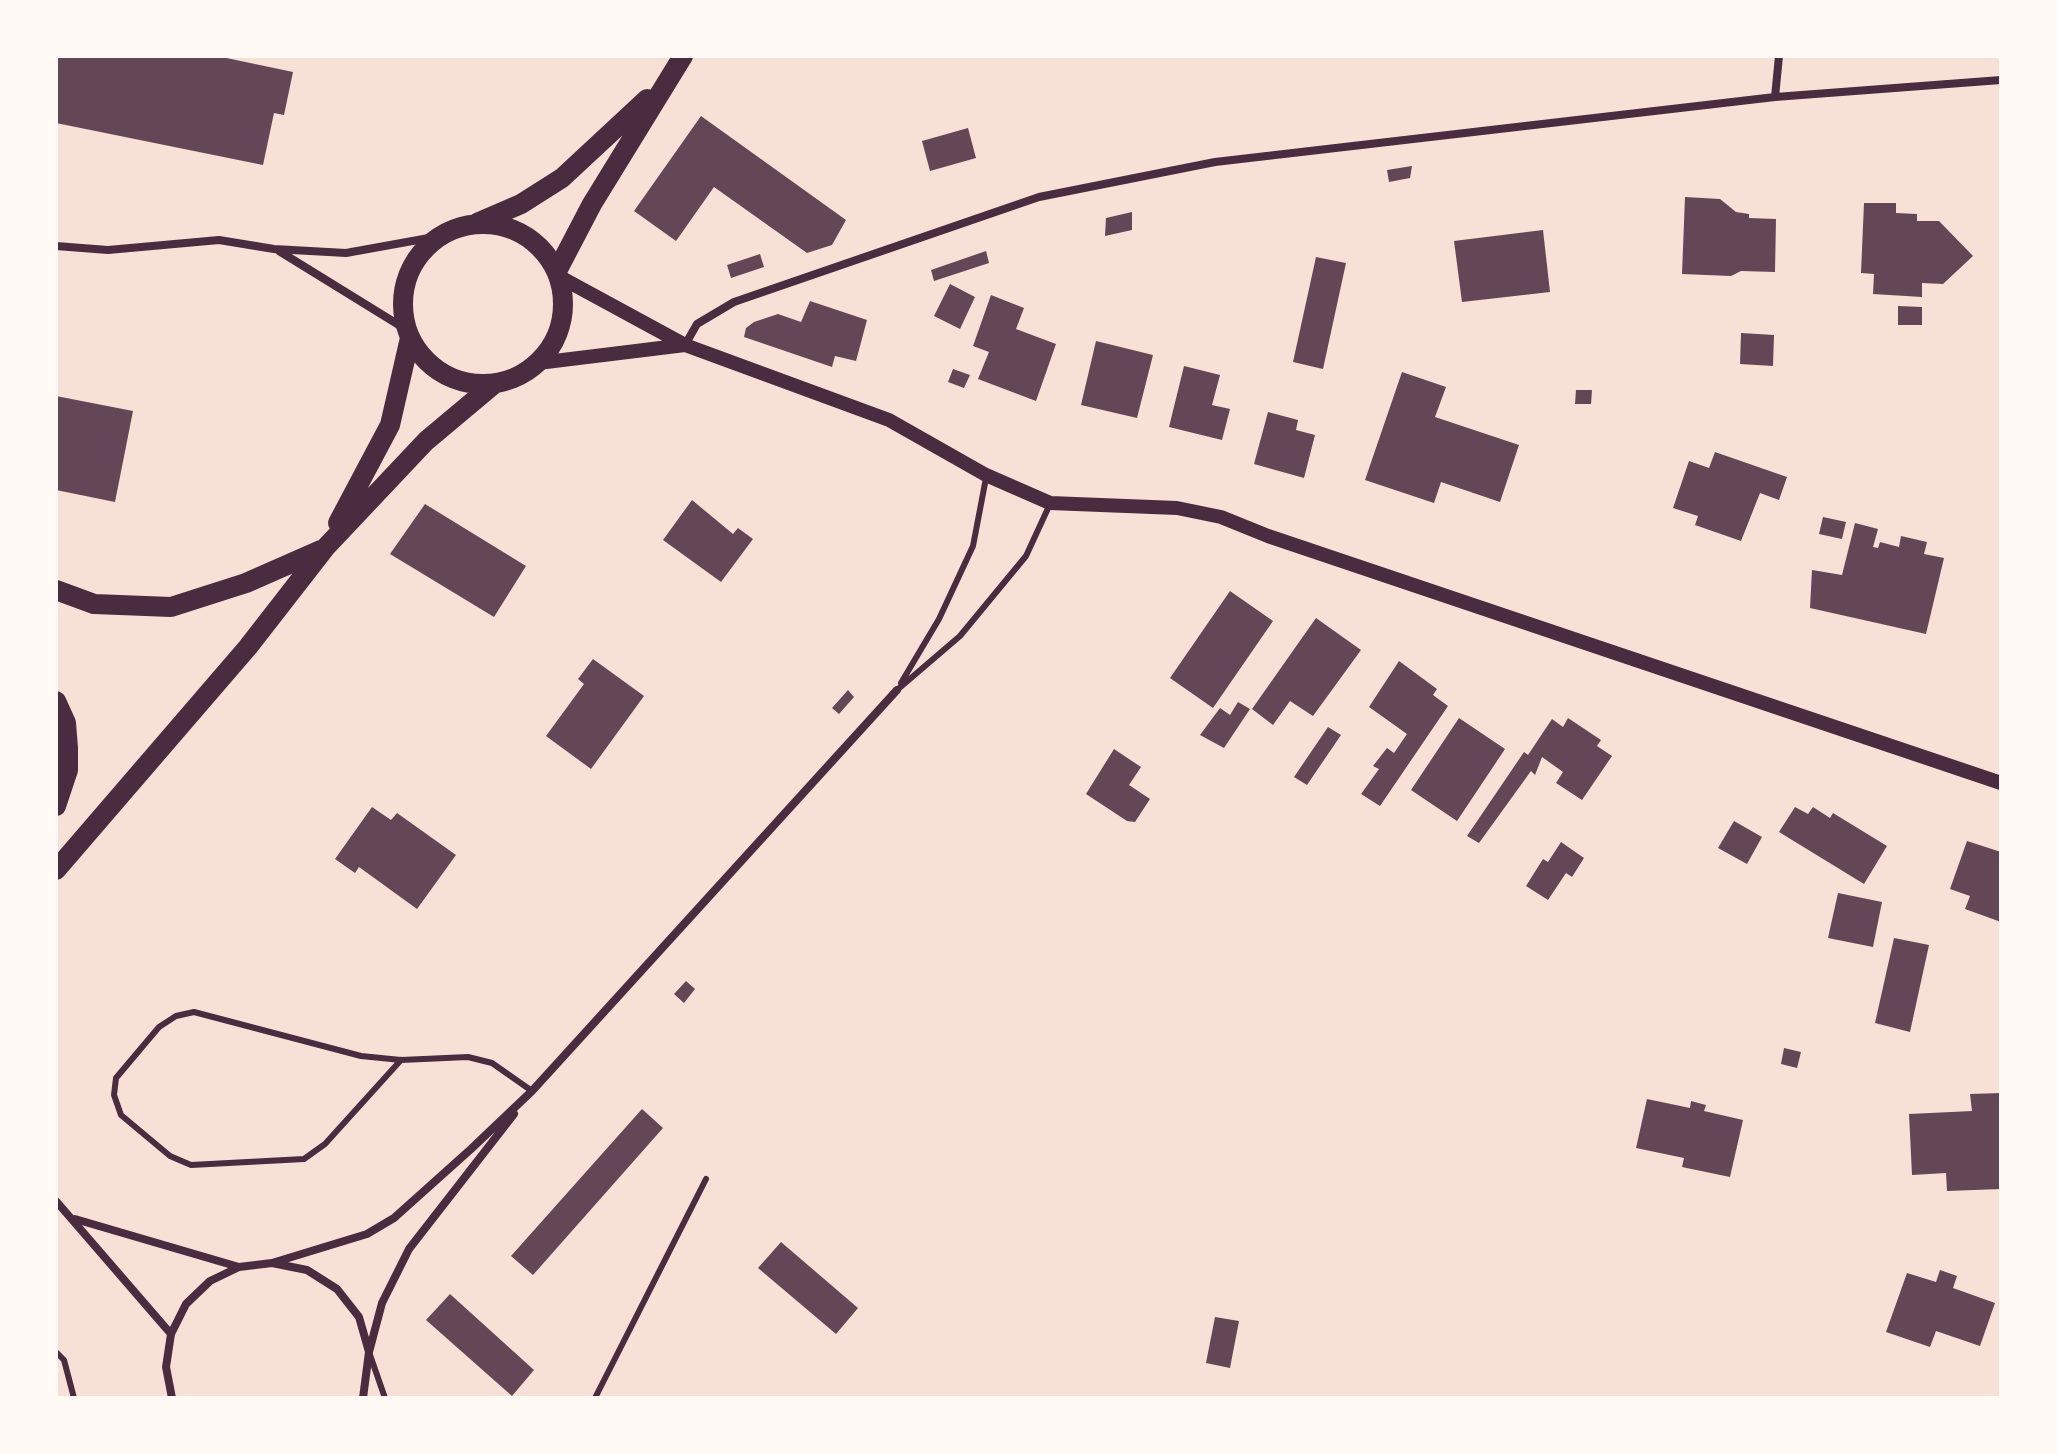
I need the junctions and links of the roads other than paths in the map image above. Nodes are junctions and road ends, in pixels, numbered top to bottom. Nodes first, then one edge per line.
1 (683, 56) edge
2 (1779, 56) edge
3 (2001, 80) edge
4 (664, 82) junction
5 (1775, 97) junction
6 (473, 224) junction
7 (440, 236) junction
8 (56, 246) edge
9 (274, 249) junction
10 (558, 274) junction
11 (408, 334) junction
12 (685, 345) junction
13 (538, 363) junction
14 (494, 384) junction
15 (986, 475) junction
16 (1050, 503) junction
17 (325, 548) junction
18 (56, 590) edge
19 (897, 690) junction
20 (56, 701) edge
21 (2001, 783) edge
22 (56, 806) edge
23 (56, 870) edge
24 (401, 1060) junction
25 (532, 1091) junction
26 (706, 1179) dead end
27 (56, 1201) edge
28 (75, 1219) junction
29 (272, 1263) junction
30 (239, 1267) junction
31 (171, 1334) junction
32 (56, 1352) edge
33 (369, 1352) junction
34 (74, 1398) edge
35 (172, 1398) edge
36 (363, 1398) edge
37 (385, 1398) edge
38 (595, 1398) edge

1 - 4 main road
2 - 5 street
3 - 5 street
4 - 6 main road
4 - 10 main road
5 - 12 street
6 - 7 main road
6 - 10 main road
7 - 9 street
7 - 11 main road
8 - 9 street
9 - 11 street
10 - 12 street
10 - 13 main road
11 - 14 main road
11 - 17 main road
12 - 13 street
12 - 15 street
13 - 14 main road
14 - 17 main road
15 - 16 street
15 - 19 lane
16 - 19 lane
16 - 21 street
17 - 18 main road
17 - 23 main road
19 - 25 street
20 - 22 main road
24 - 24 lane
24 - 25 lane
25 - 29 street
25 - 33 street
26 - 38 lane
27 - 28 street
28 - 30 street
28 - 31 street
29 - 30 street
29 - 33 street
30 - 31 street
31 - 35 street
32 - 34 lane
33 - 36 street
33 - 37 lane

